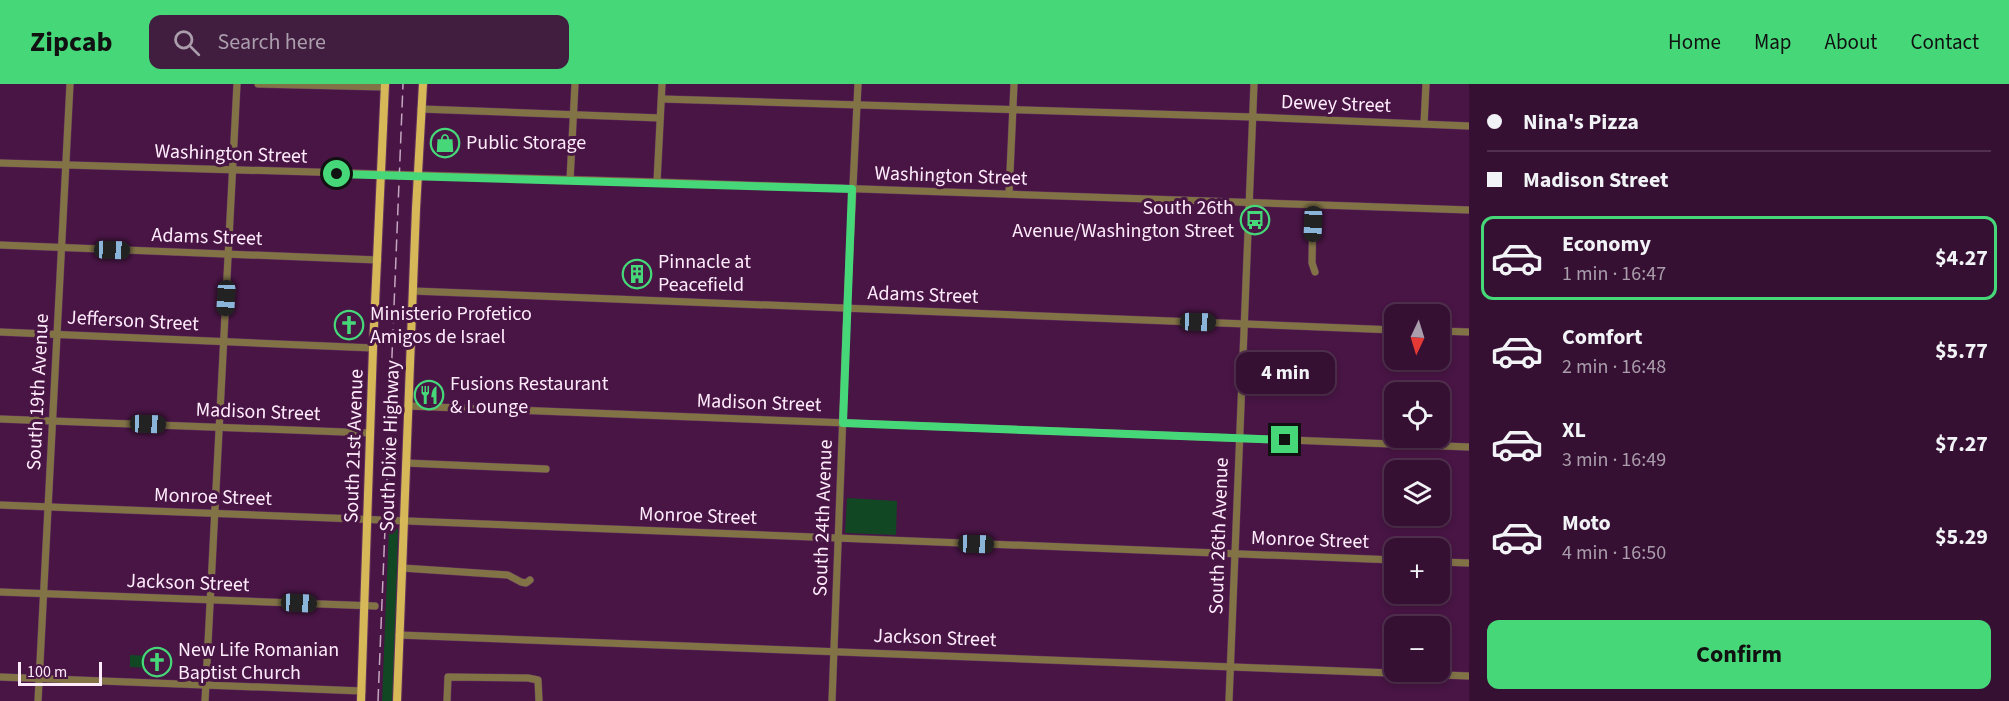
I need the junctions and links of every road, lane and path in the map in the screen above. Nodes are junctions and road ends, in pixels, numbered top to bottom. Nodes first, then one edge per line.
1 (70, 84) edge
2 (237, 84) edge
3 (258, 84) edge
4 (423, 84) edge
5 (575, 84) edge
6 (662, 84) edge
7 (858, 84) edge
8 (1014, 84) edge
9 (1254, 84) edge
10 (1426, 84) edge
11 (385, 86) edge
12 (662, 99) junction
13 (857, 105) junction
14 (422, 109) junction
15 (1012, 111) junction
16 (573, 116) junction
17 (1252, 117) junction
18 (660, 118) junction
19 (1424, 124) junction
20 (1469, 126) edge
21 (0, 163) edge
22 (66, 165) junction
23 (232, 170) junction
24 (382, 175) junction
25 (417, 176) junction
26 (570, 180) junction
27 (657, 182) junction
28 (852, 189) junction
29 (1009, 194) junction
30 (1248, 204) junction
31 (1314, 205) junction
32 (1469, 210) edge
33 (0, 245) edge
34 (61, 248) junction
35 (228, 254) junction
36 (378, 260) junction
37 (1315, 272) dead end
38 (413, 291) junction
39 (847, 308) junction
40 (1244, 324) junction
41 (1384, 330) edge
42 (1450, 331) edge
43 (0, 332) edge
44 (1469, 332) edge
45 (57, 334) junction
46 (224, 341) junction
47 (373, 348) junction
48 (408, 406) junction
49 (0, 418) edge
50 (54, 421) junction
51 (843, 423) junction
52 (219, 426) junction
53 (370, 433) junction
54 (1239, 438) junction
55 (1469, 447) edge
56 (406, 463) junction
57 (546, 469) dead end
58 (0, 505) edge
59 (49, 506) junction
60 (215, 514) junction
61 (369, 519) junction
62 (404, 521) junction
63 (838, 538) junction
64 (1235, 554) junction
65 (1384, 560) edge
66 (1450, 562) edge
67 (1469, 563) edge
68 (402, 568) junction
69 (530, 580) dead end
70 (0, 592) edge
71 (43, 594) junction
72 (211, 600) junction
73 (370, 606) junction
74 (399, 635) junction
75 (834, 651) junction
76 (1230, 666) junction
77 (1469, 676) edge
78 (0, 677) edge
79 (38, 678) junction
80 (206, 685) junction
81 (362, 691) junction
82 (38, 701) edge
83 (205, 701) edge
84 (361, 701) edge
85 (397, 701) edge
86 (447, 701) edge
87 (539, 701) edge
88 (832, 701) edge
89 (1229, 701) edge

1 - 22 street, South 19th Avenue
2 - 23 street
3 - 11 street
4 - 14 main road, South Dixie Highway
5 - 16 street
6 - 12 street
7 - 13 street, South 24th Avenue
8 - 15 street
9 - 17 street, South 26th Avenue
10 - 19 street
11 - 24 main road, South 21st Avenue
12 - 13 street, Dewey Street
12 - 18 street
13 - 15 street, Dewey Street
13 - 28 street, South 24th Avenue
14 - 16 street
14 - 25 main road, South Dixie Highway
15 - 17 street, Dewey Street
15 - 29 street
16 - 18 street
16 - 26 street
17 - 19 street, Dewey Street
17 - 30 street, South 26th Avenue
18 - 27 street
19 - 20 street, Dewey Street
21 - 22 street, Washington Street
22 - 23 street, Washington Street
22 - 34 street, South 19th Avenue
23 - 24 street, Washington Street
23 - 35 street
24 - 25 street, Washington Street
24 - 36 main road, South 21st Avenue
25 - 26 street, Washington Street
25 - 38 main road, South Dixie Highway
26 - 27 street, Washington Street
27 - 28 street, Washington Street
28 - 29 street, Washington Street
28 - 39 street, South 24th Avenue
29 - 30 street, Washington Street
30 - 31 street, Washington Street
30 - 40 street, South 26th Avenue
31 - 32 street, Washington Street
31 - 37 street
33 - 34 street, Adams Street
34 - 35 street, Adams Street
34 - 45 street, South 19th Avenue
35 - 36 street, Adams Street
35 - 46 street
36 - 47 main road, South 21st Avenue
38 - 39 street, Adams Street
38 - 48 main road, South Dixie Highway
39 - 40 street, Adams Street
39 - 51 street, South 24th Avenue
40 - 41 street, Adams Street
40 - 54 street, South 26th Avenue
42 - 44 street
43 - 45 street, Jefferson Street
45 - 46 street, Jefferson Street
45 - 50 street, South 19th Avenue
46 - 47 street, Jefferson Street
46 - 52 street
47 - 53 main road, South 21st Avenue
48 - 51 street, Madison Street
48 - 56 main road, South Dixie Highway
49 - 50 street, Madison Street
50 - 52 street, Madison Street
50 - 59 street, South 19th Avenue
51 - 54 street, Madison Street
51 - 63 street, South 24th Avenue
52 - 53 street, Madison Street
52 - 60 street
53 - 61 main road, South 21st Avenue
54 - 55 street, Madison Street
54 - 64 street, South 26th Avenue
56 - 57 street
56 - 62 main road, South Dixie Highway
58 - 59 street, Monroe Street
59 - 60 street, Monroe Street
59 - 71 street, South 19th Avenue
60 - 61 street, Monroe Street
60 - 72 street
61 - 62 street, Monroe Street
61 - 73 main road, South 21st Avenue
62 - 63 street, Monroe Street
62 - 68 main road, South Dixie Highway
63 - 64 street, Monroe Street
63 - 75 street, South 24th Avenue
64 - 65 street, Monroe Street
64 - 76 street, South 26th Avenue
66 - 67 street
68 - 69 street
68 - 74 main road, South Dixie Highway
70 - 71 street, Jackson Street
71 - 72 street, Jackson Street
71 - 79 street, South 19th Avenue
72 - 73 street, Jackson Street
72 - 80 street
73 - 81 main road, South 21st Avenue
74 - 75 street, Jackson Street
74 - 85 main road, South Dixie Highway
75 - 76 street, Jackson Street
75 - 88 street, South 24th Avenue
76 - 77 street, Jackson Street
76 - 89 street, South 26th Avenue
78 - 79 street
79 - 80 street
79 - 82 street, South 19th Avenue
80 - 81 street
80 - 83 street
81 - 84 main road, South 21st Avenue
86 - 87 street

